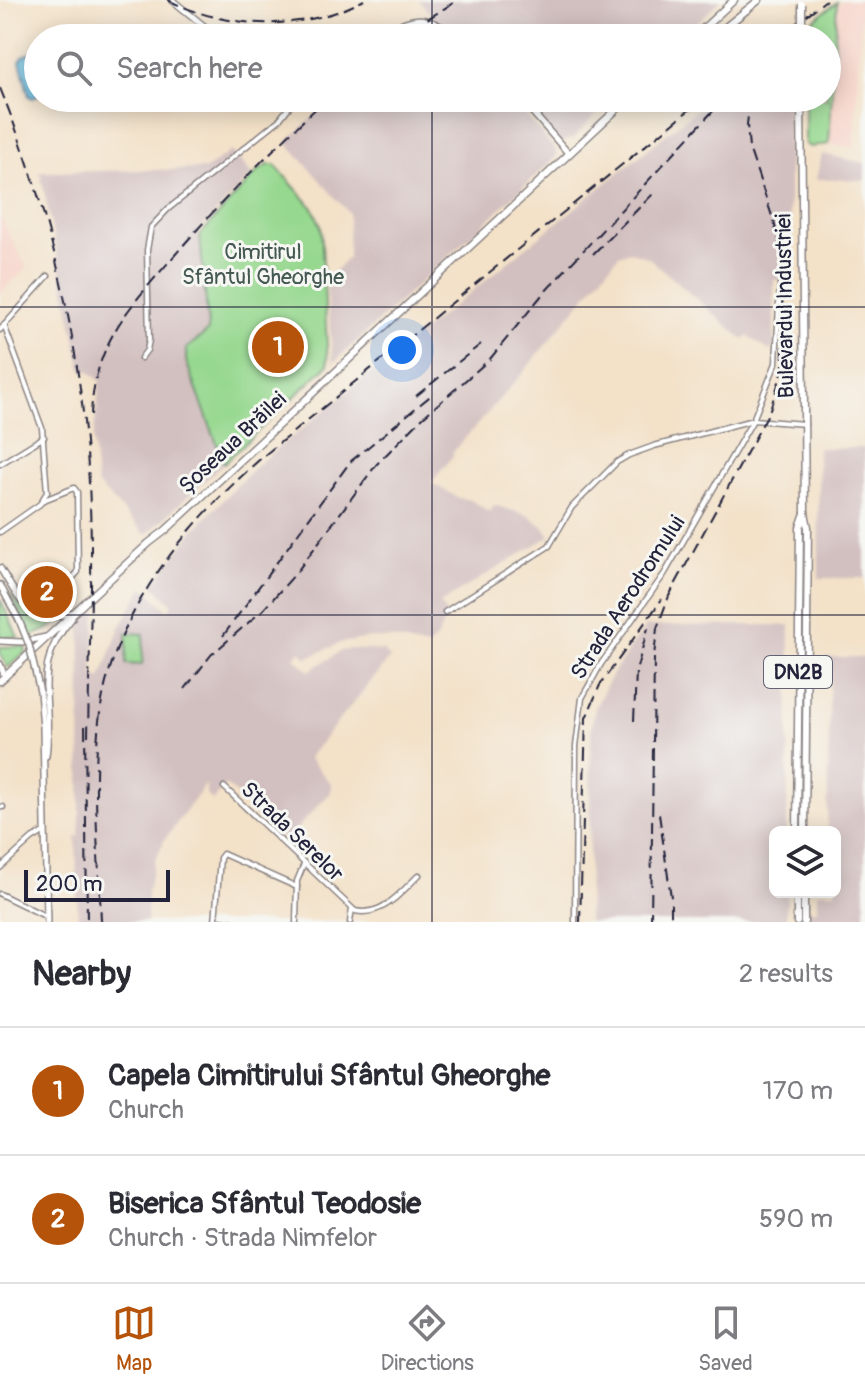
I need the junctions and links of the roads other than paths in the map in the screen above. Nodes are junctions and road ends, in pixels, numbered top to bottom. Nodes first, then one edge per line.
1 (172, 0) edge
2 (734, 0) edge
3 (759, 0) edge
4 (802, 1) edge
5 (202, 24) edge
6 (403, 24) edge
7 (437, 24) edge
8 (708, 24) edge
9 (729, 24) edge
10 (802, 24) edge
11 (284, 112) edge
12 (532, 112) edge
13 (615, 112) edge
14 (801, 112) edge
15 (569, 154) junction
16 (48, 276) dead end
17 (780, 285) dead end
18 (2, 328) edge
19 (141, 358) dead end
20 (753, 420) junction
21 (805, 424) junction
22 (44, 437) junction
23 (0, 464) edge
24 (44, 500) junction
25 (805, 513) junction
26 (0, 532) edge
27 (0, 568) edge
28 (0, 585) edge
29 (54, 585) dead end
30 (78, 611) junction
31 (445, 612) dead end
32 (51, 636) junction
33 (0, 641) edge
34 (0, 664) edge
35 (2, 679) edge
36 (44, 769) junction
37 (224, 787) dead end
38 (797, 826) edge
39 (805, 826) edge
40 (45, 831) junction
41 (304, 864) junction
42 (0, 868) edge
43 (419, 875) dead end
44 (297, 887) junction
45 (0, 894) edge
46 (797, 898) edge
47 (804, 898) edge
48 (352, 909) junction
49 (47, 919) edge
50 (215, 921) edge
51 (232, 922) edge
52 (296, 922) edge
53 (350, 922) edge
54 (575, 922) edge
55 (797, 922) edge
56 (804, 922) edge

1 - 5 main road
2 - 8 main road
3 - 9 main road
4 - 10 main road, bridge
6 - 7 main road
11 - 19 street
12 - 15 main road
13 - 15 main road, Șoseaua Brăilei
14 - 21 main road, Bulevardul Industriei / DN2B
15 - 30 main road, Șoseaua Brăilei
16 - 18 street
17 - 20 street, Strada Aerodromului
18 - 22 street
20 - 21 street
20 - 31 street
20 - 54 street, Strada Aerodromului
21 - 25 main road, Bulevardul Industriei / DN2B
22 - 23 street
22 - 24 street
24 - 26 street
24 - 29 street
25 - 38 main road, Bulevardul Industriei / DN2B
25 - 39 main road, Bulevardul Industriei / DN2B
27 - 30 main road
28 - 36 main road, bridge
30 - 32 main road, Șoseaua Brăilei
30 - 36 main road
32 - 33 main road
32 - 35 main road, Șoseaua Brăilei
34 - 35 main road
36 - 40 main road
37 - 41 street, Strada Serelor
40 - 42 street
40 - 49 main road
41 - 44 street
41 - 48 street, Strada Serelor
43 - 48 street, Strada Serelor
44 - 50 street
44 - 52 street
45 - 49 street
46 - 55 main road
47 - 56 main road
48 - 53 street
50 - 51 street

